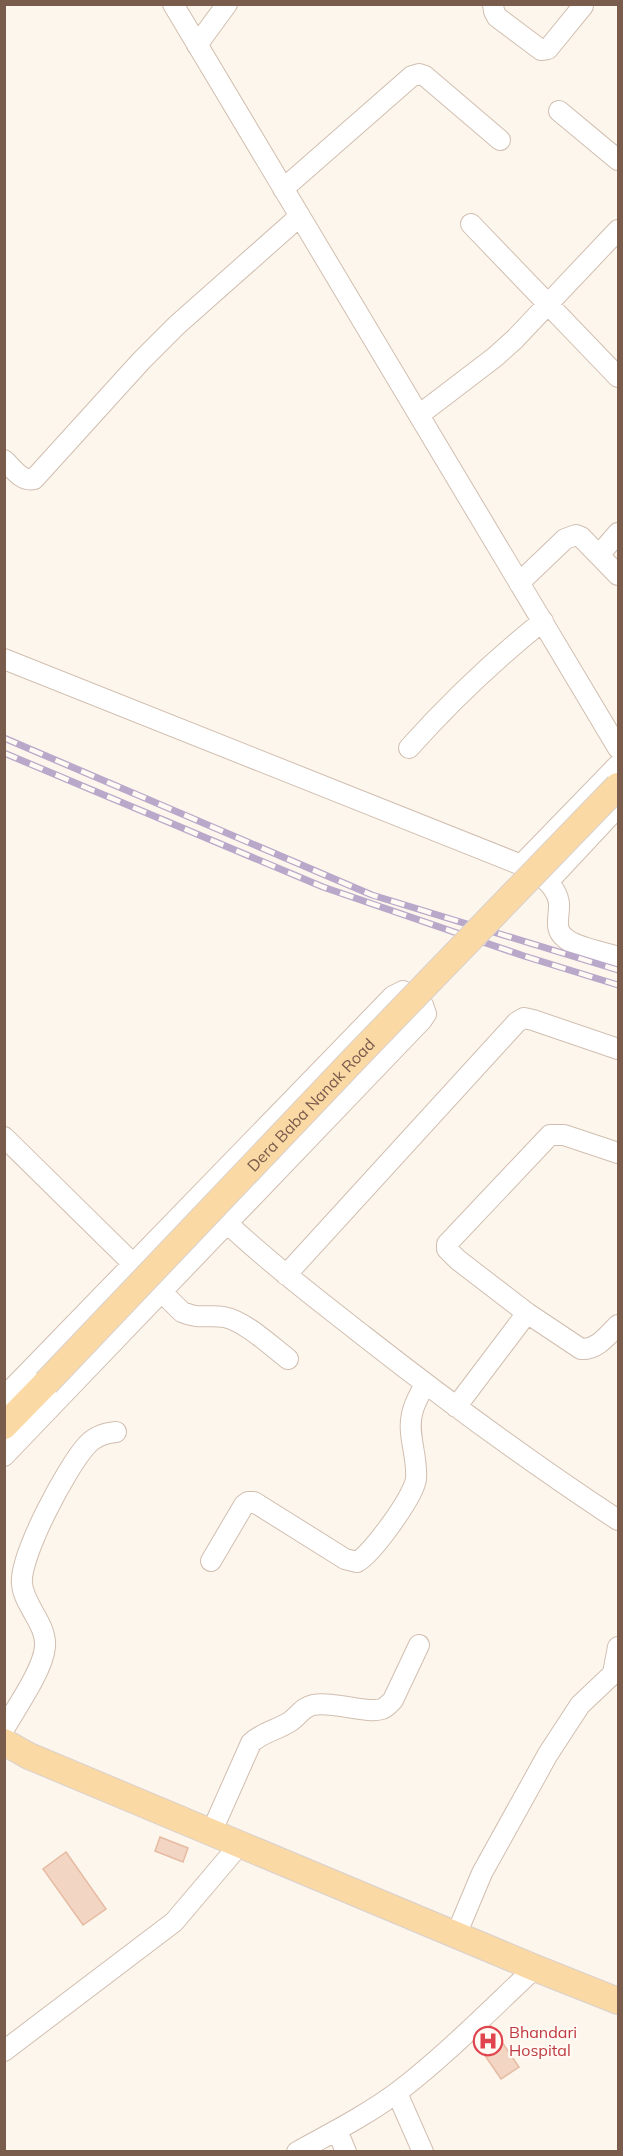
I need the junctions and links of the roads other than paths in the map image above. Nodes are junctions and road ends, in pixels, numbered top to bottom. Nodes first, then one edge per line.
1 (173, 4) edge
2 (227, 4) edge
3 (493, 4) edge
4 (583, 6) dead end
5 (197, 45) junction
6 (559, 111) dead end
7 (500, 140) dead end
8 (618, 160) edge
9 (284, 189) junction
10 (300, 216) junction
11 (471, 224) dead end
12 (618, 232) edge
13 (550, 304) junction
14 (618, 377) edge
15 (419, 415) junction
16 (4, 460) edge
17 (618, 533) edge
18 (599, 555) junction
19 (618, 575) edge
20 (519, 583) junction
21 (543, 621) junction
22 (4, 659) edge
23 (409, 748) dead end
24 (618, 748) edge
25 (618, 765) edge
26 (618, 786) edge
27 (618, 807) edge
28 (521, 865) junction
29 (548, 882) junction
30 (618, 957) edge
31 (618, 1048) edge
32 (4, 1137) edge
33 (618, 1153) edge
34 (228, 1224) junction
35 (133, 1264) junction
36 (286, 1275) junction
37 (162, 1292) junction
38 (527, 1313) junction
39 (618, 1325) edge
40 (288, 1359) dead end
41 (425, 1384) junction
42 (4, 1397) edge
43 (456, 1407) junction
44 (4, 1426) edge
45 (116, 1432) dead end
46 (4, 1456) edge
47 (618, 1520) edge
48 (211, 1561) dead end
49 (419, 1645) dead end
50 (618, 1647) edge
51 (616, 1671) edge
52 (4, 1729) edge
53 (4, 1742) edge
54 (17, 1756) edge
55 (211, 1833) junction
56 (235, 1850) dead end
57 (456, 1935) junction
58 (535, 1968) junction
59 (618, 2001) edge
60 (4, 2051) edge
61 (397, 2093) junction
62 (337, 2130) junction
63 (297, 2151) edge
64 (346, 2151) edge
65 (423, 2151) edge

1 - 5 street
2 - 5 street
3 - 4 street
5 - 9 street
6 - 8 street
7 - 9 street
9 - 10 street
10 - 15 street
10 - 16 street
11 - 13 street
12 - 13 street
13 - 14 street
13 - 15 street
15 - 20 street
17 - 18 street
18 - 19 street
18 - 20 street
20 - 21 street
21 - 23 street
21 - 24 street
22 - 28 street
25 - 28 street
26 - 44 main road, Dera Baba Nanak Road, bridge
27 - 29 street
28 - 29 street
29 - 30 street
31 - 36 street
32 - 35 street
33 - 38 street
34 - 35 street
34 - 36 street
34 - 37 street
35 - 37 street
35 - 42 street
36 - 41 street
37 - 40 street
37 - 46 street
38 - 39 street
38 - 43 street
41 - 43 street
41 - 48 street
43 - 47 street
45 - 52 street
49 - 55 street
50 - 51 street
51 - 57 street
53 - 54 main road
54 - 55 main road
55 - 57 main road
56 - 60 street
57 - 58 main road
58 - 59 main road
58 - 61 street
61 - 62 street
61 - 65 street
62 - 63 street
62 - 64 street

